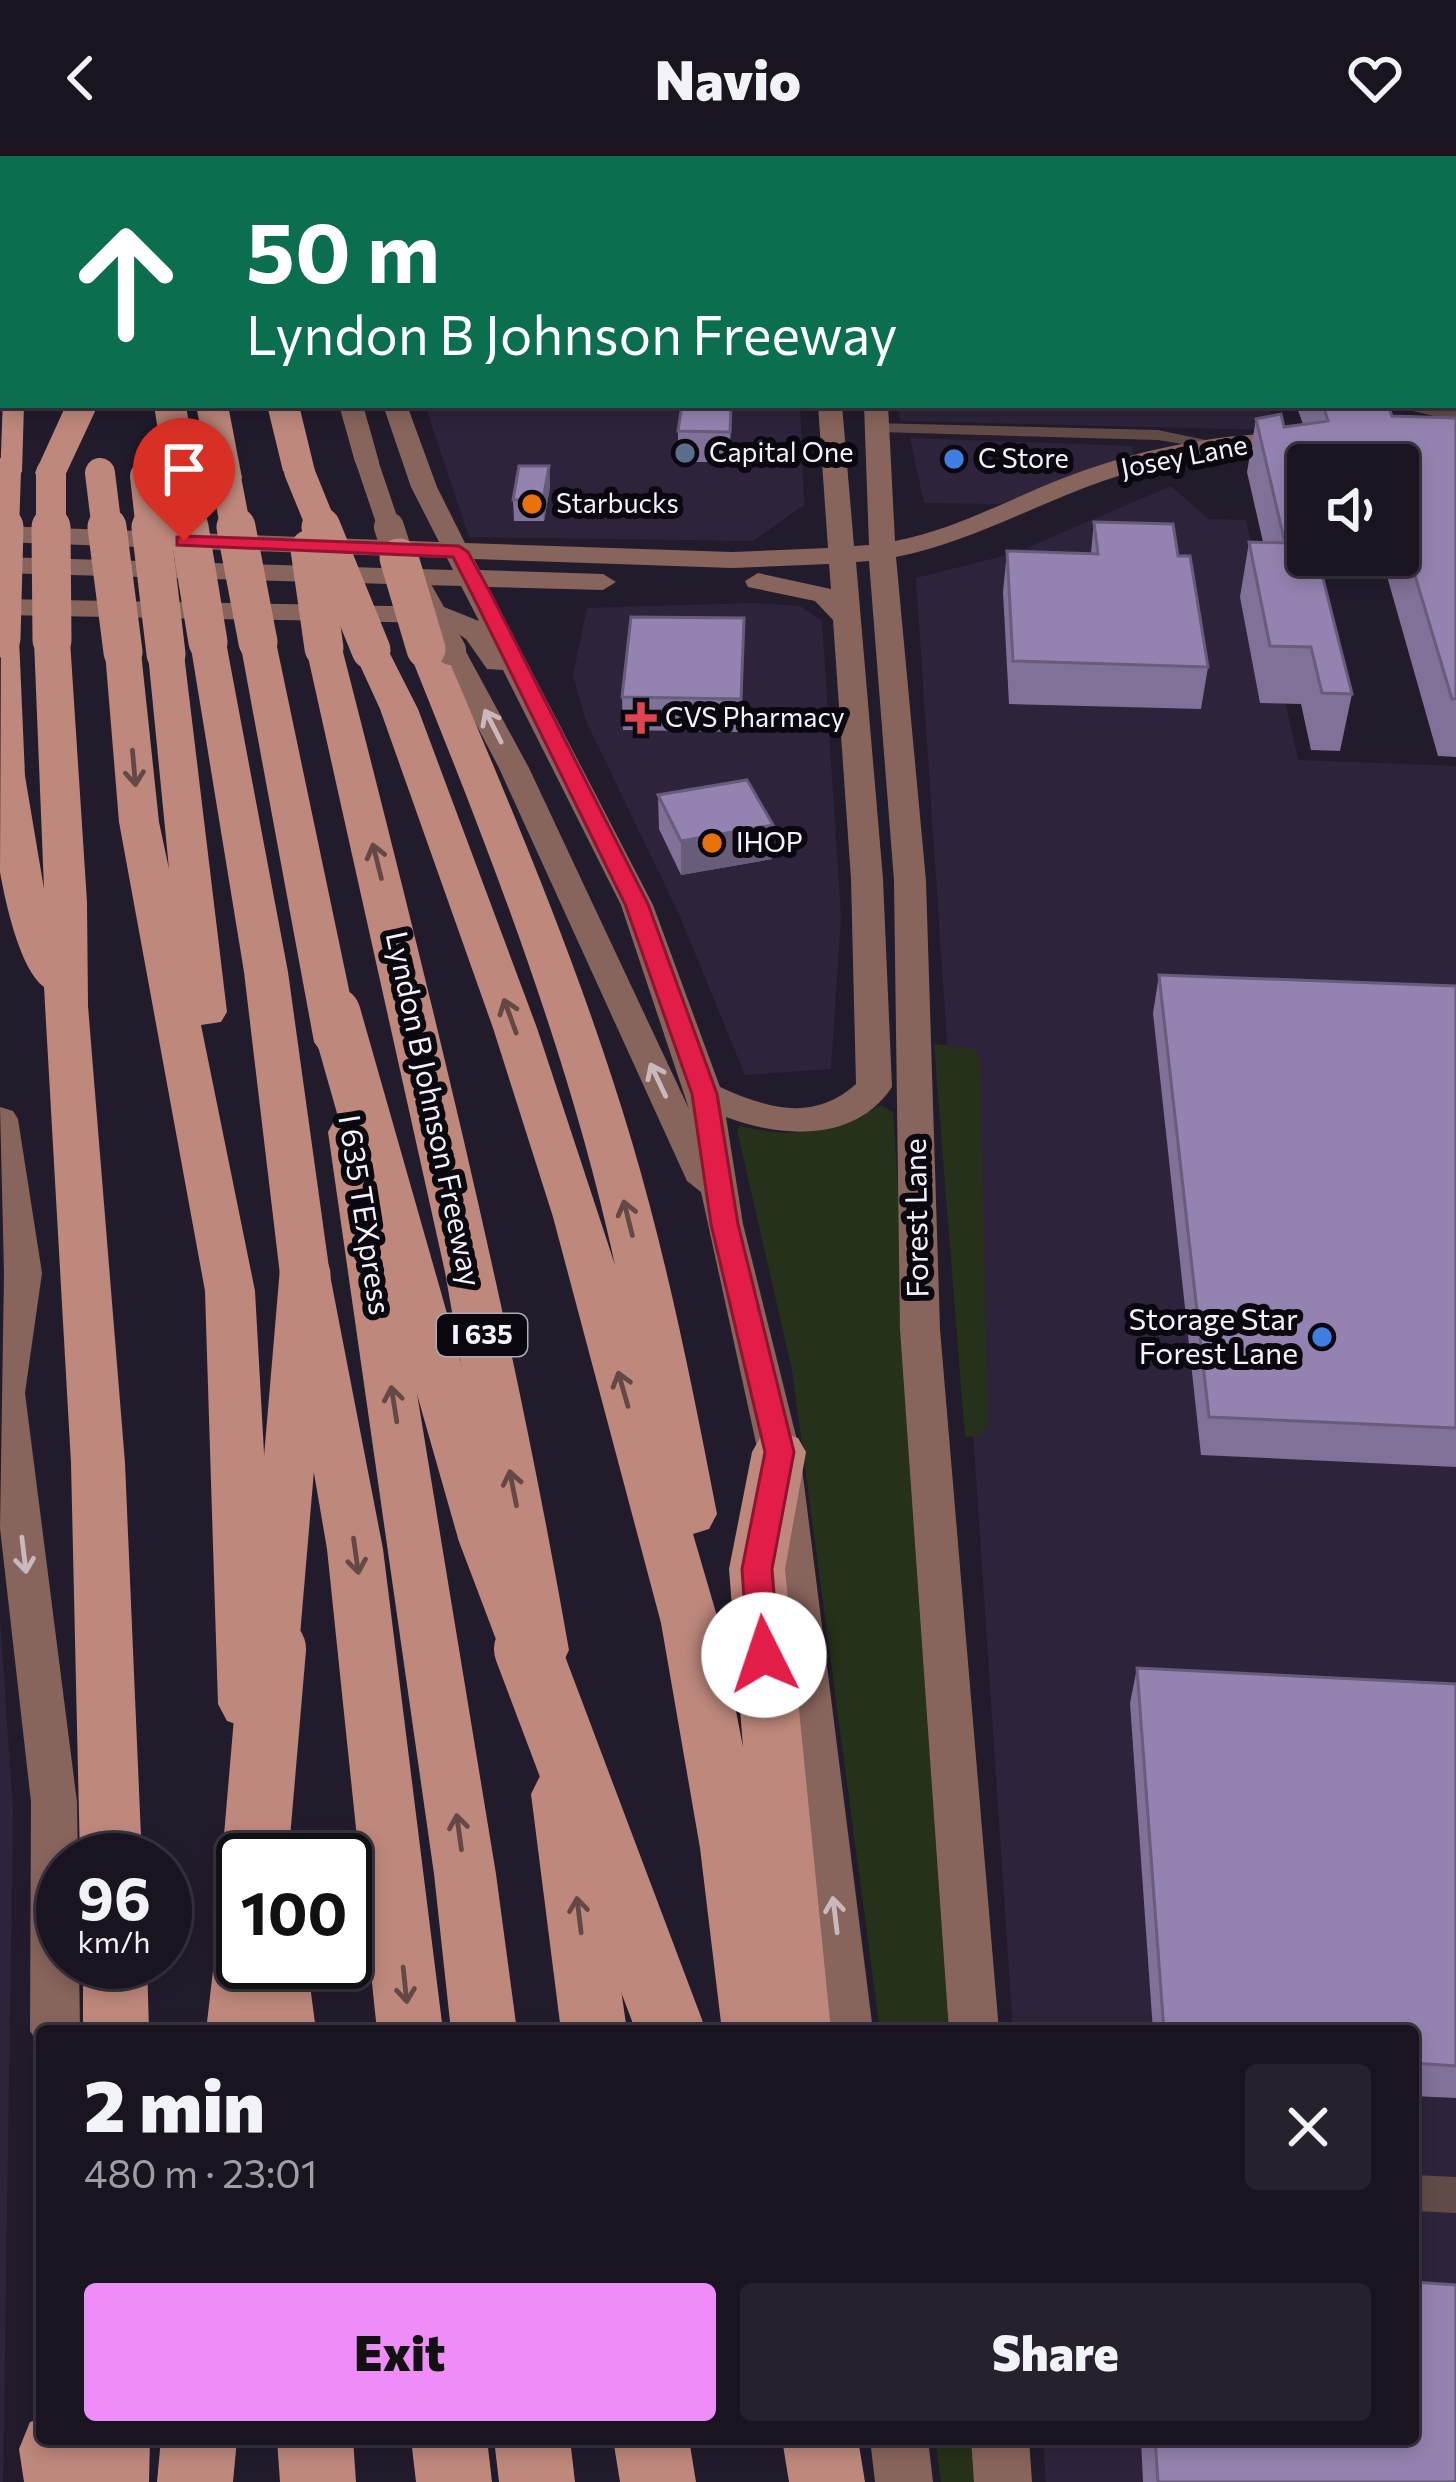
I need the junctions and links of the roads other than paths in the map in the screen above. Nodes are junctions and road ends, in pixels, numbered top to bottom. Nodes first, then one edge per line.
1 (8, 408) edge
2 (84, 408) edge
3 (87, 408) edge
4 (170, 408) edge
5 (213, 408) edge
6 (284, 408) edge
7 (352, 408) edge
8 (396, 408) edge
9 (830, 408) edge
10 (1421, 408) edge
11 (877, 416) edge
12 (1456, 416) edge
13 (1225, 446) junction
14 (143, 464) dead end
15 (1131, 475) junction
16 (880, 487) junction
17 (424, 488) junction
18 (838, 495) junction
19 (0, 509) edge
20 (1017, 509) junction
21 (0, 534) edge
22 (459, 552) junction
23 (399, 558) joint
24 (882, 562) junction
25 (0, 565) edge
26 (845, 566) junction
27 (761, 570) junction
28 (474, 581) junction
29 (0, 607) edge
30 (848, 620) junction
31 (1, 638) edge
32 (348, 649) junction
33 (439, 649) junction
34 (145, 653) junction
35 (526, 682) junction
36 (329, 993) junction
37 (66, 1006) junction
38 (893, 1034) junction
39 (705, 1094) junction
40 (0, 1119) edge
41 (724, 1224) junction
42 (11, 1267) edge
43 (305, 1275) junction
44 (779, 1452) junction
45 (690, 1623) junction
46 (111, 1833) edge
47 (259, 1833) edge
48 (261, 1833) edge
49 (115, 1989) edge
50 (243, 1989) edge
51 (278, 1989) edge
52 (55, 2025) edge
53 (116, 2025) edge
54 (240, 2025) edge
55 (282, 2025) edge
56 (409, 2025) edge
57 (483, 2025) edge
58 (593, 2025) edge
59 (669, 2025) edge
60 (754, 2025) edge
61 (797, 2025) edge
62 (847, 2025) edge
63 (974, 2025) edge
64 (1419, 2193) edge
65 (1456, 2195) edge
66 (198, 2445) edge
67 (315, 2445) edge
68 (450, 2445) edge
69 (533, 2445) edge
70 (652, 2445) edge
71 (821, 2445) edge
72 (843, 2445) edge
73 (900, 2445) edge
74 (1000, 2445) edge
75 (195, 2482) edge
76 (318, 2482) edge
77 (454, 2482) edge
78 (537, 2482) edge
79 (658, 2482) edge
80 (827, 2482) edge
81 (846, 2482) edge
82 (904, 2482) edge
83 (1003, 2482) edge

1 - 31 highway, bridge
2 - 37 highway, bridge
3 - 34 highway, bridge
4 - 43 highway, I 635 TEXpress, bridge
5 - 36 highway, I 635 TEXpress, bridge
6 - 32 highway, bridge
7 - 23 main road, bridge
8 - 17 main road
9 - 18 main road, Forest Lane
10 - 12 street
11 - 13 street
11 - 16 main road, Forest Lane
13 - 15 main road, Josey Lane
13 - 15 main road, Josey Lane
14 - 34 highway, bridge
15 - 20 main road, Josey Lane
15 - 24 main road, Josey Lane
16 - 20 main road
16 - 24 main road, Forest Lane
17 - 19 main road
17 - 22 main road
18 - 26 main road, Forest Lane
18 - 27 main road
20 - 24 main road, Josey Lane
21 - 22 main road, Josey Lane
22 - 27 main road, Josey Lane
22 - 28 main road
23 - 33 highway, bridge
24 - 26 main road, Josey Lane
24 - 38 main road, Forest Lane
25 - 28 main road, Josey Lane
26 - 27 main road, Josey Lane
26 - 30 main road, Forest Lane
27 - 28 main road, Josey Lane
27 - 30 main road
28 - 35 main road
29 - 35 main road
30 - 38 main road, Forest Lane
31 - 37 highway
45 -> 32 highway
58 -> 32 highway, Lyndon B Johnson Freeway / I 635
41 -> 33 main road
45 -> 33 highway
34 -> 47 highway
35 - 39 main road
57 -> 36 highway, I 635 TEXpress, bridge
36 - 59 highway, bridge
37 - 46 highway
38 - 39 main road
38 - 63 main road, Forest Lane
39 - 41 main road
40 - 42 main road
41 - 44 main road
42 -> 52 main road
43 - 48 highway, bridge
43 -> 56 highway, I 635 TEXpress, bridge
44 - 61 highway
62 -> 44 main road
45 - 60 highway
49 - 53 highway
50 - 54 highway
51 - 55 highway
64 - 65 street
66 - 75 highway
67 - 76 highway
68 - 77 highway
69 - 78 highway
70 - 79 highway
71 - 80 highway
72 - 81 highway
73 - 82 main road
74 - 83 main road

